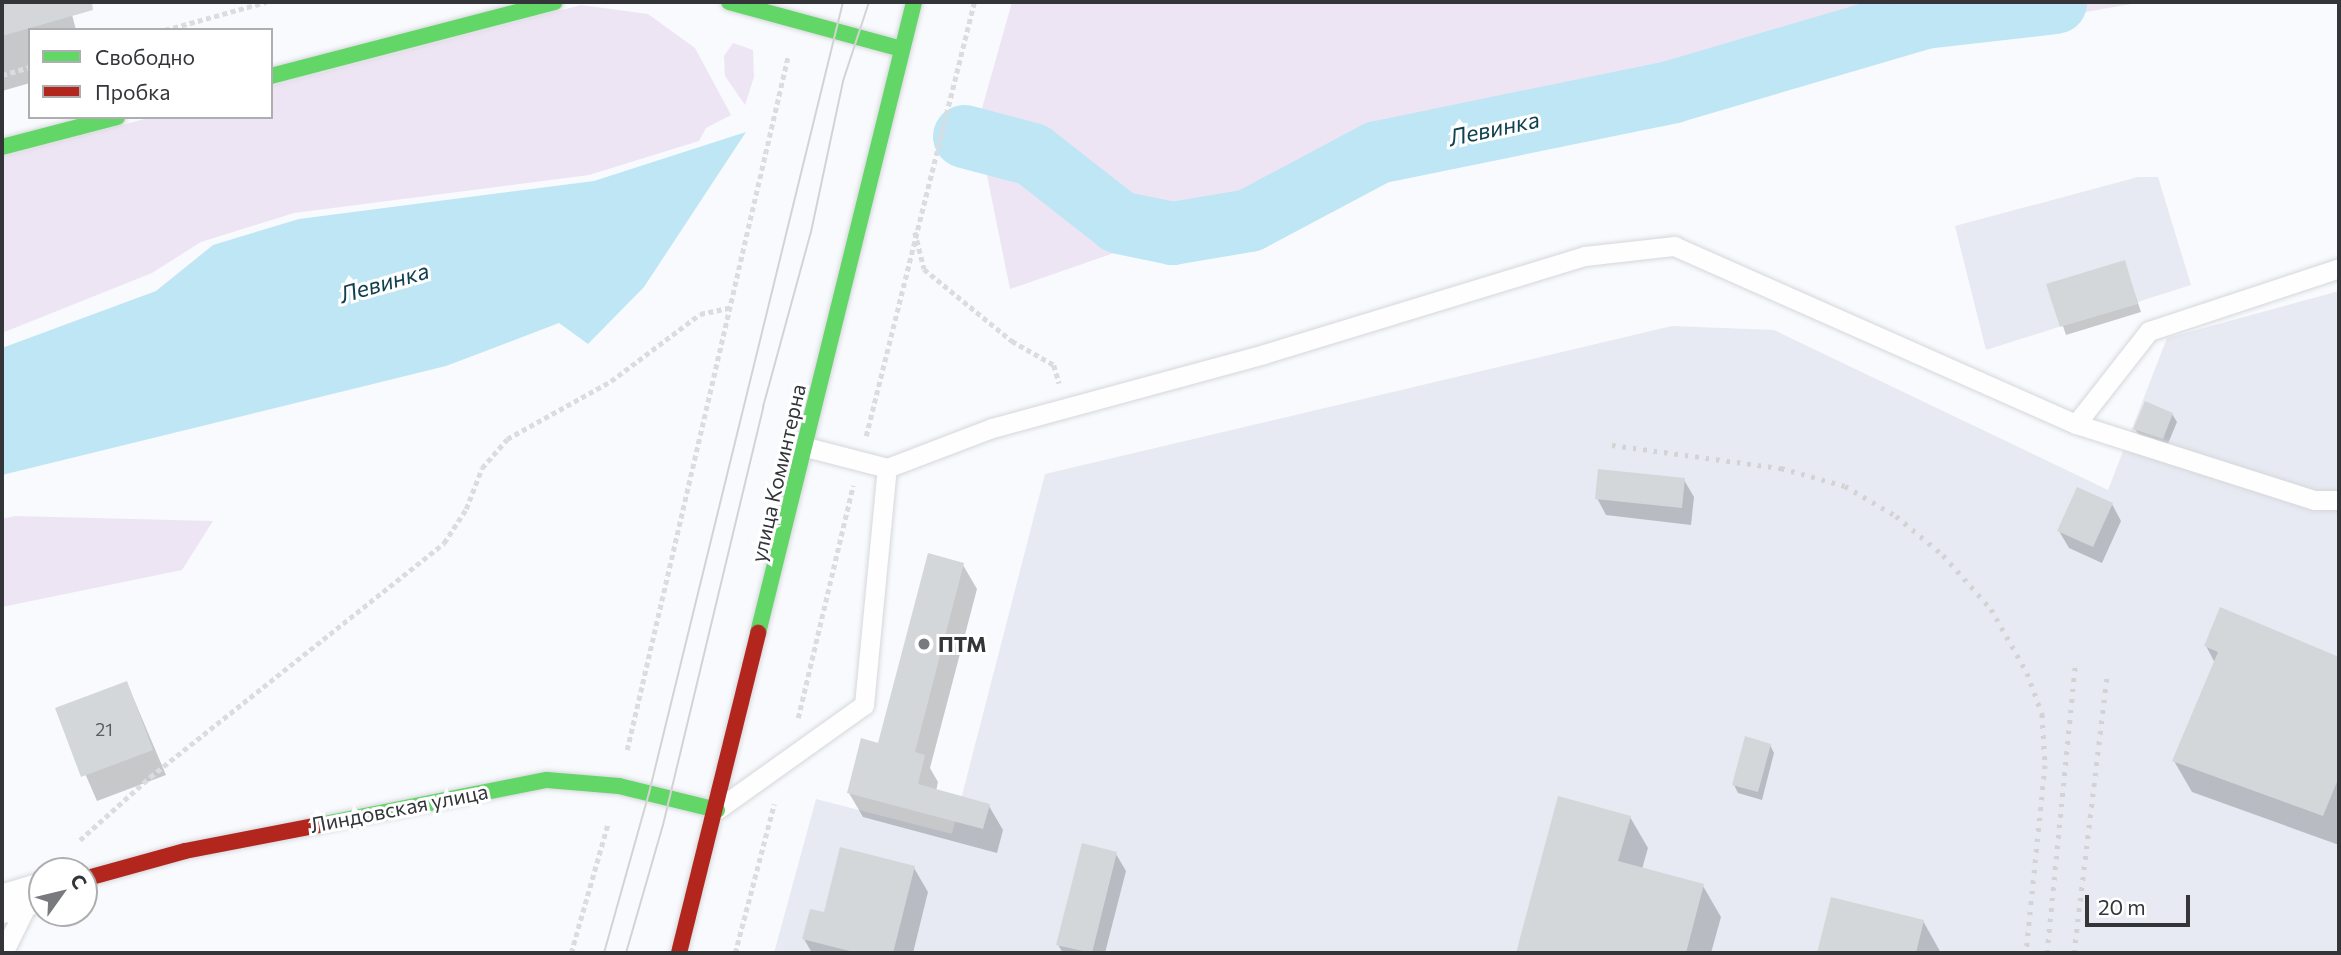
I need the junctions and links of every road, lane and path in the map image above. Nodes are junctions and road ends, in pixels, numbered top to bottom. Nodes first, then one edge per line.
1 (266, 2) edge
2 (555, 2) edge
3 (729, 2) edge
4 (914, 2) edge
5 (781, 15) junction
6 (172, 28) edge
7 (902, 49) junction
8 (28, 68) edge
9 (2, 75) edge
10 (273, 75) edge
11 (110, 119) edge
12 (2, 148) edge
13 (915, 231) dead end
14 (2339, 268) edge
15 (729, 308) junction
16 (1065, 408) junction
17 (2076, 424) junction
18 (806, 447) junction
19 (887, 468) junction
20 (2339, 500) edge
21 (619, 786) junction
22 (717, 810) junction
23 (78, 843) dead end
24 (98, 875) edge
25 (25, 897) edge
26 (3, 953) edge
27 (572, 953) edge
28 (679, 953) edge

1 - 6 path
2 - 10 street
3 - 5 street
4 - 7 street, улица Коминтерна
5 - 7 street
5 - 15 path
7 - 18 street, улица Коминтерна
8 - 9 path
11 - 12 street
13 - 16 path
14 - 17 lane
15 - 21 path
15 - 23 path
16 - 17 lane
16 - 19 lane
17 - 20 lane
18 - 19 lane
18 - 22 street, улица Коминтерна
19 - 22 lane
21 - 22 street, Линдовская улица
21 - 24 street, Линдовская улица
21 - 27 path
22 - 28 street, улица Коминтерна
25 - 26 lane

